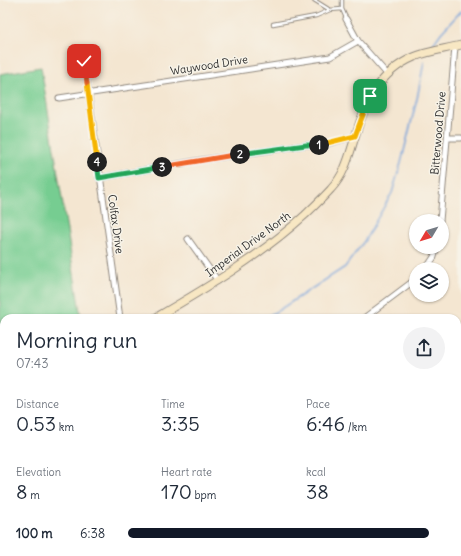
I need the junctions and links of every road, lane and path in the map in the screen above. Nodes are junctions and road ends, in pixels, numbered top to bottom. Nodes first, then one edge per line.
1 (314, 0) edge
2 (342, 0) edge
3 (342, 9) junction
4 (330, 10) junction
5 (346, 19) joint
6 (273, 24) dead end
7 (358, 41) junction
8 (458, 46) edge
9 (84, 61) dead end
10 (387, 74) junction
11 (88, 93) junction
12 (58, 98) dead end
13 (355, 136) junction
14 (448, 138) junction
15 (461, 138) edge
16 (99, 178) junction
17 (441, 214) edge
18 (188, 239) dead end
19 (218, 281) junction
20 (409, 283) edge
21 (119, 314) edge
22 (162, 314) edge
23 (369, 314) edge

1 - 4 lane
2 - 3 lane
3 - 4 lane
3 - 5 lane
4 - 6 lane
5 - 7 street
7 - 10 street
7 - 11 street, Waywood Drive
8 - 10 street, Imperial Drive North
8 - 14 street, Bitterwood Drive
9 - 11 street, Colfax Drive
10 - 13 street, Imperial Drive North
11 - 12 street, Waywood Drive
11 - 16 street, Colfax Drive
13 - 16 street
13 - 19 street, Imperial Drive North
14 - 15 street
14 - 17 street, Bitterwood Drive
16 - 21 street, Colfax Drive
18 - 19 street
19 - 22 street, Imperial Drive North
20 - 23 street

